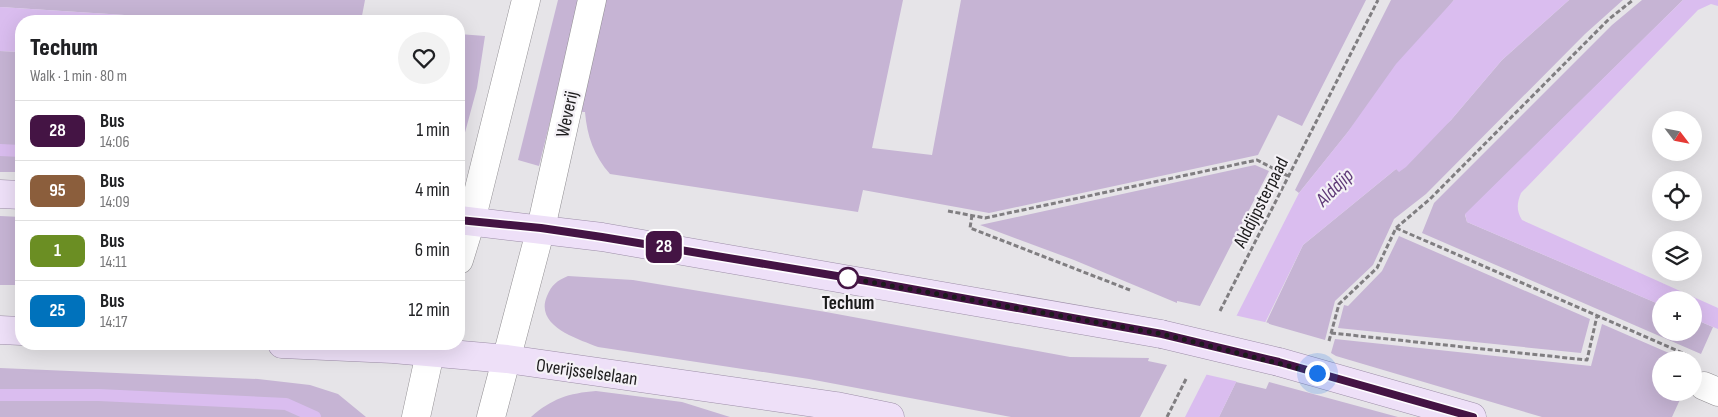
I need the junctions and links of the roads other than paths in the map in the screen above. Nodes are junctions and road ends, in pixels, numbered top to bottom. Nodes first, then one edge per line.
1 (526, 0) edge
2 (592, 0) edge
3 (0, 194) edge
4 (15, 195) edge
5 (465, 221) edge
6 (541, 228) junction
7 (0, 330) edge
8 (15, 331) edge
9 (431, 350) edge
10 (445, 350) edge
11 (507, 359) junction
12 (416, 417) edge
13 (491, 417) edge
14 (890, 417) edge
15 (1472, 417) edge

1 - 5 street
2 - 6 street, Weverij
3 - 4 main road
5 - 6 main road
6 - 11 street, Weverij
6 - 15 main road, bridge
7 - 8 main road
9 - 12 street
10 - 11 main road, Overijsselselaan
11 - 13 street, Weverij
11 - 14 main road, Overijsselselaan

